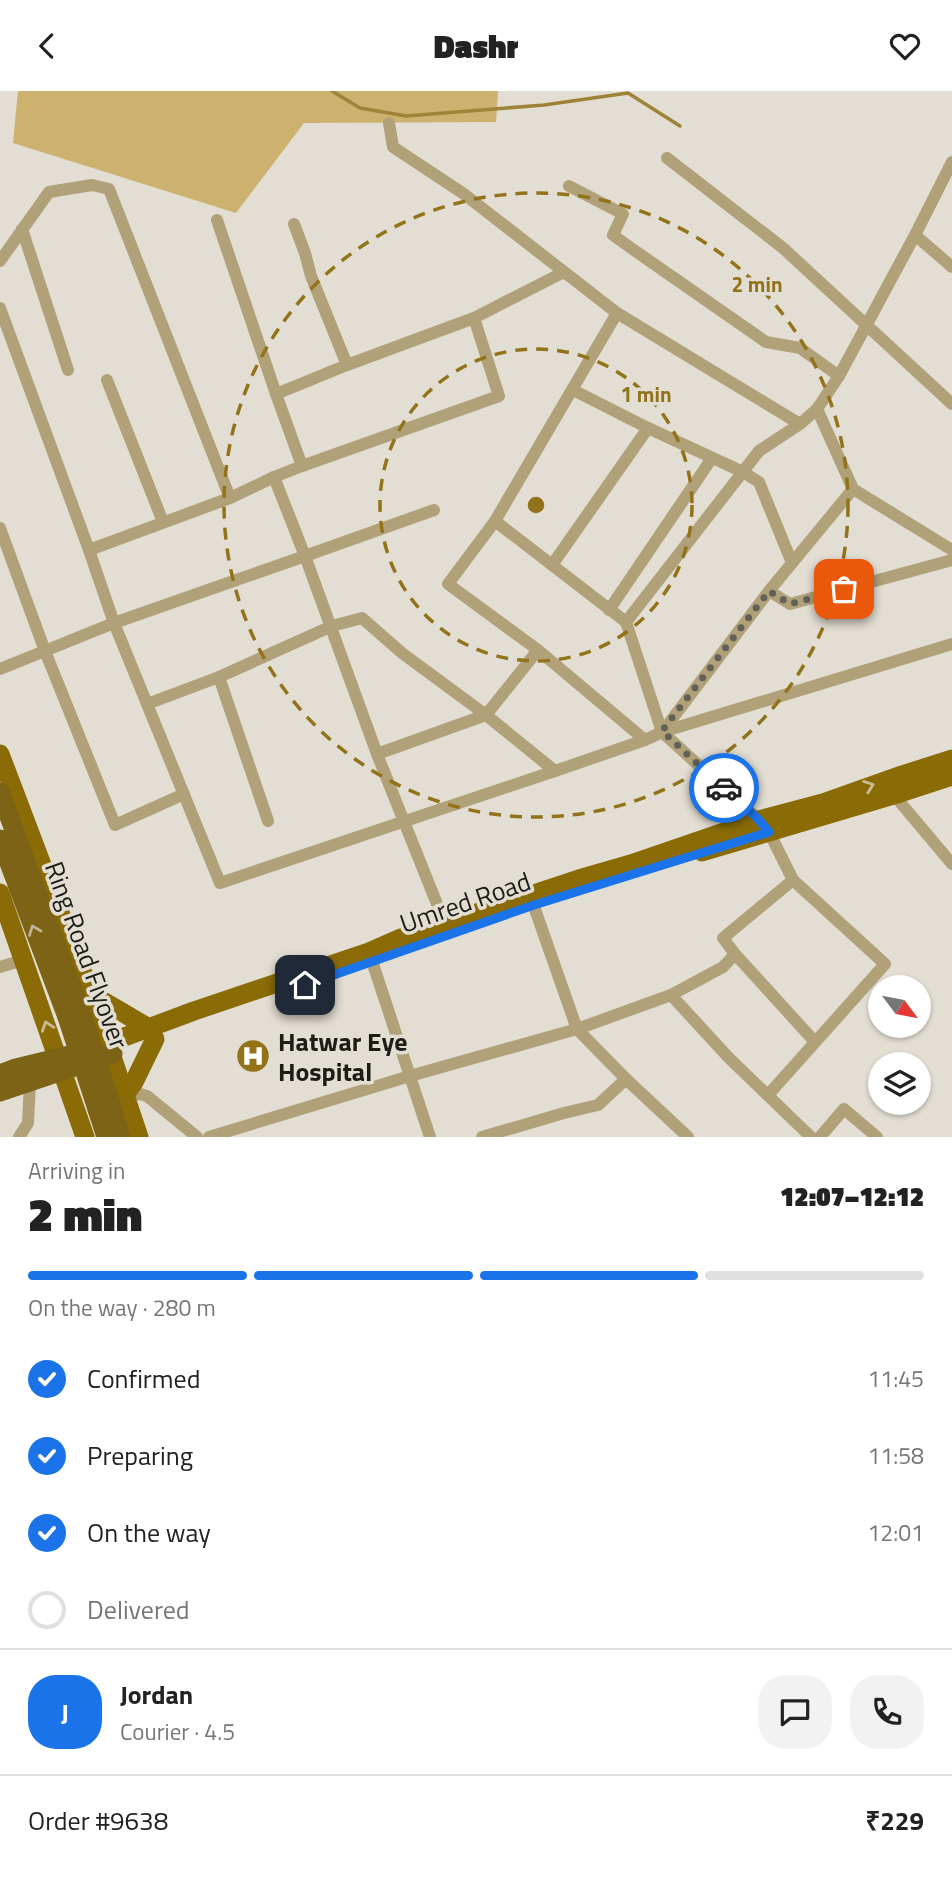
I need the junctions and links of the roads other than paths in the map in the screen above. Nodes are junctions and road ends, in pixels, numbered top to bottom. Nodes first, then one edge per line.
1 (389, 123) dead end
2 (667, 158) dead end
3 (950, 169) edge
4 (569, 186) dead end
5 (217, 220) dead end
6 (294, 224) dead end
7 (22, 229) junction
8 (915, 235) junction
9 (0, 261) edge
10 (952, 267) edge
11 (564, 272) junction
12 (0, 308) edge
13 (617, 313) junction
14 (474, 318) junction
15 (866, 326) junction
16 (348, 365) junction
17 (68, 370) dead end
18 (839, 376) junction
19 (107, 380) dead end
20 (573, 390) junction
21 (276, 394) junction
22 (952, 404) edge
23 (817, 409) junction
24 (800, 424) junction
25 (648, 428) junction
26 (712, 458) junction
27 (302, 466) junction
28 (743, 472) junction
29 (274, 477) junction
30 (853, 489) junction
31 (230, 498) junction
32 (434, 510) dead end
33 (495, 521) junction
34 (163, 522) junction
35 (0, 528) edge
36 (89, 550) junction
37 (952, 550) edge
38 (305, 556) junction
39 (952, 560) edge
40 (792, 563) junction
41 (552, 565) junction
42 (769, 591) junction
43 (609, 610) junction
44 (626, 622) junction
45 (114, 623) junction
46 (332, 626) junction
47 (952, 644) edge
48 (538, 650) junction
49 (45, 651) junction
50 (0, 669) edge
51 (219, 677) junction
52 (147, 704) junction
53 (486, 715) junction
54 (662, 731) junction
55 (645, 740) junction
56 (0, 754) edge
57 (377, 754) junction
58 (952, 759) edge
59 (555, 771) junction
60 (952, 776) edge
61 (0, 792) edge
62 (184, 795) junction
63 (894, 795) junction
64 (268, 821) dead end
65 (404, 822) junction
66 (764, 826) junction
67 (0, 839) edge
68 (952, 864) edge
69 (793, 880) junction
70 (0, 893) edge
71 (532, 900) junction
72 (445, 924) junction
73 (7, 926) edge
74 (735, 954) junction
75 (371, 957) junction
76 (23, 960) junction
77 (0, 967) edge
78 (671, 995) junction
79 (80, 1007) junction
80 (578, 1029) junction
81 (152, 1034) junction
82 (815, 1042) junction
83 (111, 1049) junction
84 (60, 1065) junction
85 (0, 1074) edge
86 (410, 1076) junction
87 (626, 1079) junction
88 (30, 1083) junction
89 (0, 1092) edge
90 (768, 1095) junction
91 (115, 1101) junction
92 (74, 1105) junction
93 (683, 1133) edge
94 (19, 1137) edge
95 (85, 1137) edge
96 (106, 1137) edge
97 (121, 1137) edge
98 (139, 1137) edge
99 (197, 1137) edge
100 (209, 1137) edge
101 (429, 1137) edge
102 (482, 1137) edge
103 (668, 1137) edge
104 (811, 1137) edge
105 (820, 1137) edge
106 (877, 1137) edge

1 - 11 street
2 - 15 street
3 - 8 street
4 - 18 street
5 - 21 street
6 - 16 street
7 - 9 street
7 - 17 street
7 - 31 street
8 - 10 street
8 - 15 street
11 - 13 street
11 - 14 street
12 - 36 street
13 - 20 street
13 - 24 street
14 - 16 street
14 - 27 street
15 - 18 street
15 - 22 street
16 - 21 street
18 - 23 street
19 - 34 street
20 - 25 street
20 - 33 street
21 - 27 street
23 - 24 street
23 - 30 street
24 - 28 street
25 - 26 street
25 - 41 street
26 - 28 street
26 - 43 street
27 - 29 street
28 - 40 street
28 - 44 street
29 - 31 street
29 - 38 street
30 - 37 street
30 - 40 street
31 - 34 street
32 - 38 street
33 - 41 street
33 - 48 street
34 - 36 street
35 - 49 street
36 - 45 street
38 - 45 street
38 - 46 street
39 - 42 street
40 - 42 street
41 - 43 street
42 - 54 street
43 - 44 street
44 - 54 street
45 - 49 street
45 - 52 street
46 - 51 street
46 - 53 street
46 - 57 street
47 - 54 street
48 - 53 street
48 - 55 street
49 - 50 street
49 - 62 street
51 - 52 street
51 - 64 street
52 - 62 street
53 - 57 street
53 - 59 street
54 - 55 street
54 - 66 street
55 - 59 street
56 - 79 main road
57 - 65 street
66 -> 58 main road
59 - 65 street
60 - 63 main road, Umred Road
61 - 79 highway, Ring Road Flyover
62 - 65 street
63 - 66 main road, Umred Road
63 - 68 street
65 - 72 street
66 - 69 street
66 - 71 main road, Umred Road
79 -> 67 highway, Ring Road Flyover
69 - 74 street
69 - 82 street
70 - 73 main road
71 - 72 main road
71 - 75 main road, Umred Road
71 - 80 street
72 - 75 main road
73 - 76 main road
74 - 78 street
74 - 82 street
75 - 81 main road, Umred Road
75 - 86 street
76 - 77 street
84 -> 76 main road
78 - 80 street
78 - 90 street
79 - 81 main road
79 - 83 main road
79 - 91 highway, Ring Road Flyover, bridge
80 - 86 street
80 - 87 street
81 - 83 main road, Umred Road
81 - 91 main road
82 - 90 street
83 - 84 highway
83 - 91 main road
84 - 85 highway
84 - 88 highway
84 - 92 main road
86 - 100 street
86 - 101 street
87 - 93 street
87 - 102 street
88 - 89 highway
88 - 94 street
90 - 104 street
91 - 92 street
91 - 96 highway, Ring Road Flyover
91 - 97 highway, Ring Road Flyover
91 - 98 main road
91 - 99 street
92 - 95 main road
93 - 103 street
105 - 106 street

